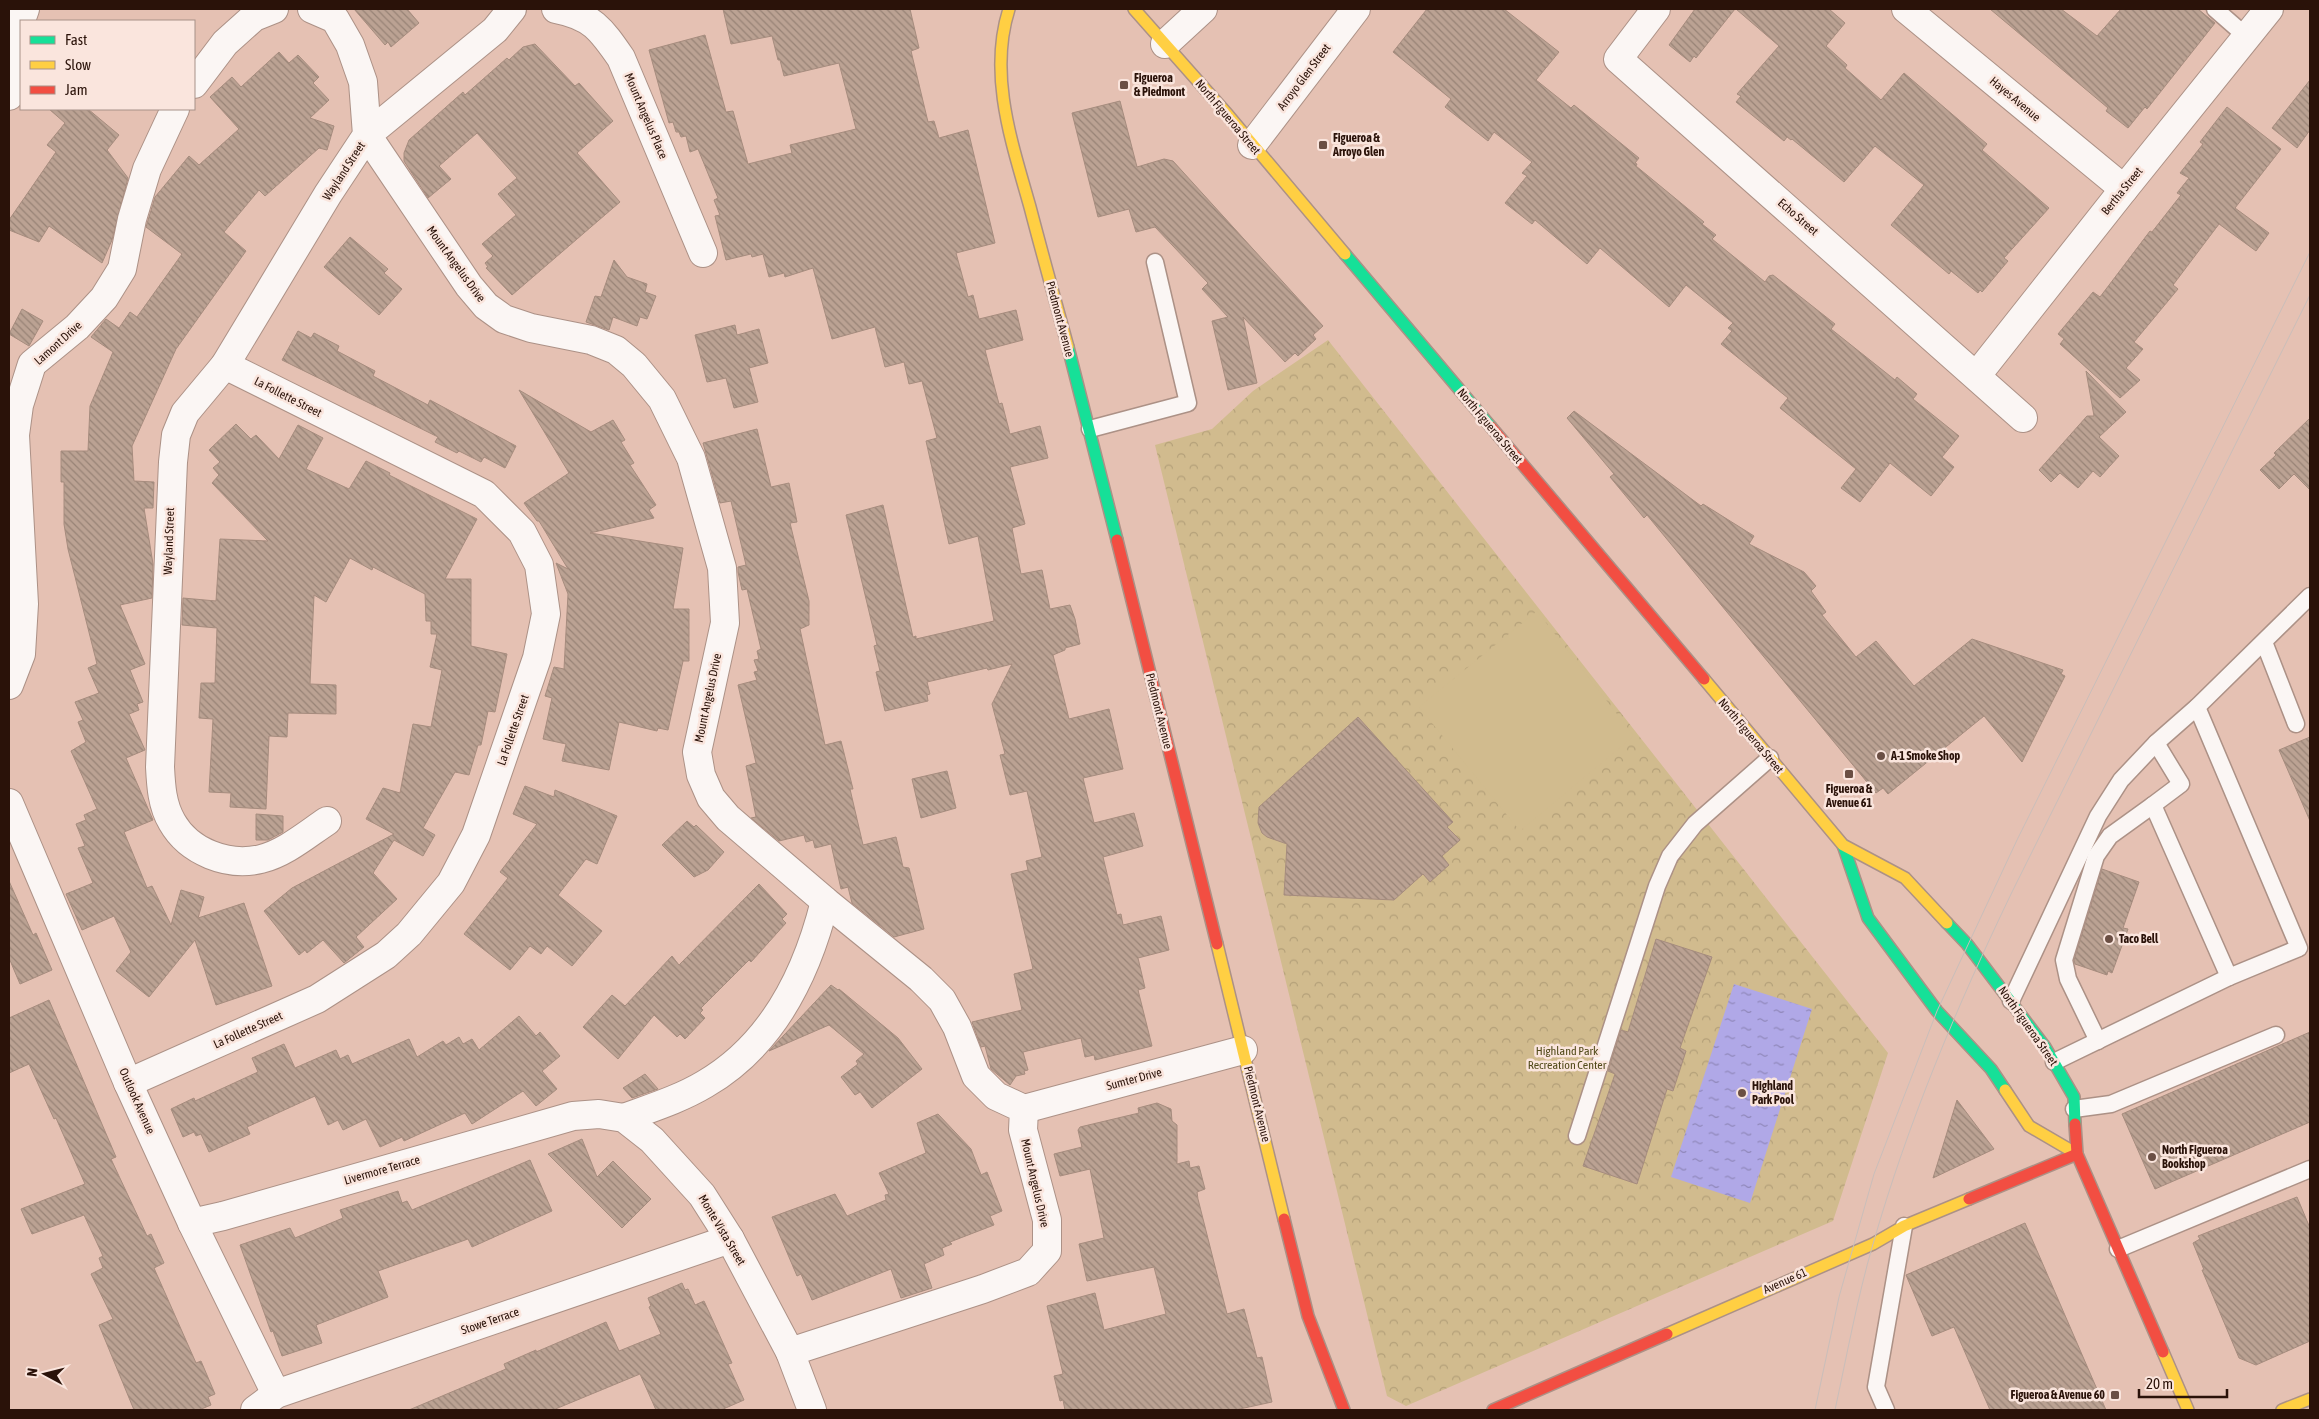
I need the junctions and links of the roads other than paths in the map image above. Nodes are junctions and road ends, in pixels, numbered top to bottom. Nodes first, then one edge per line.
1 (274, 9) edge
2 (312, 9) edge
3 (512, 9) edge
4 (556, 9) edge
5 (1009, 9) edge
6 (1134, 9) edge
7 (1203, 9) edge
8 (1356, 9) edge
9 (1656, 9) edge
10 (1906, 9) edge
11 (2215, 9) edge
12 (2269, 9) edge
13 (20, 23) edge
14 (2247, 37) junction
15 (1165, 44) junction
16 (195, 83) edge
17 (9, 96) edge
18 (175, 110) edge
19 (367, 135) junction
20 (1252, 144) junction
21 (2124, 188) junction
22 (703, 253) dead end
23 (1155, 262) dead end
24 (225, 366) junction
25 (1978, 375) junction
26 (2023, 418) dead end
27 (1090, 429) junction
28 (2310, 596) edge
29 (2264, 642) junction
30 (9, 685) edge
31 (2197, 707) junction
32 (2296, 724) dead end
33 (2156, 743) junction
34 (1770, 758) junction
35 (9, 802) edge
36 (2153, 805) junction
37 (327, 821) dead end
38 (1844, 845) junction
39 (825, 901) junction
40 (2229, 977) junction
41 (2011, 1001) junction
42 (2276, 1035) dead end
43 (2098, 1041) junction
44 (1243, 1050) junction
45 (2054, 1062) junction
46 (128, 1083) junction
47 (1024, 1109) junction
48 (2074, 1109) junction
49 (573, 1116) joint
50 (624, 1118) junction
51 (1578, 1136) dead end
52 (2077, 1154) junction
53 (2310, 1168) edge
54 (192, 1222) junction
55 (1904, 1226) junction
56 (730, 1239) junction
57 (2118, 1249) junction
58 (790, 1352) junction
59 (276, 1394) junction
60 (2310, 1399) edge
61 (255, 1410) edge
62 (812, 1410) edge
63 (1344, 1410) edge
64 (1493, 1410) edge
65 (1886, 1410) edge
66 (2188, 1410) edge
67 (2282, 1410) edge

1 - 16 street
2 - 19 street
3 - 19 street
4 - 22 street, Mount Angelus Place
5 - 27 main road, Piedmont Avenue
6 - 15 main road, North Figueroa Street
7 - 15 street
8 - 20 street, Arroyo Glen Street
9 - 25 street, Echo Street
10 - 21 street, Hayes Avenue
11 - 14 lane
12 - 14 street, Bertha Street
13 - 17 street
14 - 21 street, Bertha Street
15 - 20 main road, North Figueroa Street
18 - 30 street, Lamont Drive
19 - 24 street, Wayland Street
19 - 39 street, Mount Angelus Drive
20 - 34 main road, North Figueroa Street
21 - 25 street, Bertha Street
23 - 27 lane
24 - 37 street, Wayland Street
24 - 46 street, La Follette Street
25 - 26 street, Echo Street
27 - 44 main road, Piedmont Avenue
28 - 29 lane
29 - 31 lane
29 - 32 lane
31 - 33 lane
31 - 40 lane
33 - 36 lane
33 - 41 lane
34 - 38 main road, North Figueroa Street
34 - 51 lane
35 - 46 street, Outlook Avenue
36 - 40 lane
36 - 43 lane
38 - 41 main road, North Figueroa Street
38 - 52 main road, North Figueroa Street
39 - 47 street, Mount Angelus Drive
39 - 50 street
40 - 43 lane
41 - 45 main road, North Figueroa Street
42 - 48 lane
43 - 45 lane
44 - 47 street, Sumter Drive
44 - 63 main road, Piedmont Avenue
45 - 48 main road, North Figueroa Street
46 - 54 street, Outlook Avenue
47 - 58 street, Mount Angelus Drive
48 - 52 main road, North Figueroa Street
49 - 50 street, Monte Vista Street
49 - 54 street, Livermore Terrace
50 - 56 street, Monte Vista Street
52 - 55 main road, Avenue 61
52 - 57 main road, North Figueroa Street
53 - 57 lane
54 - 59 street, Outlook Avenue
55 - 64 main road, Avenue 61
55 - 65 lane
56 - 58 street, Monte Vista Street
56 - 59 street, Stowe Terrace
57 - 66 main road, North Figueroa Street
58 - 62 street, Monte Vista Street
59 - 61 street, Stowe Terrace
60 - 67 main road

